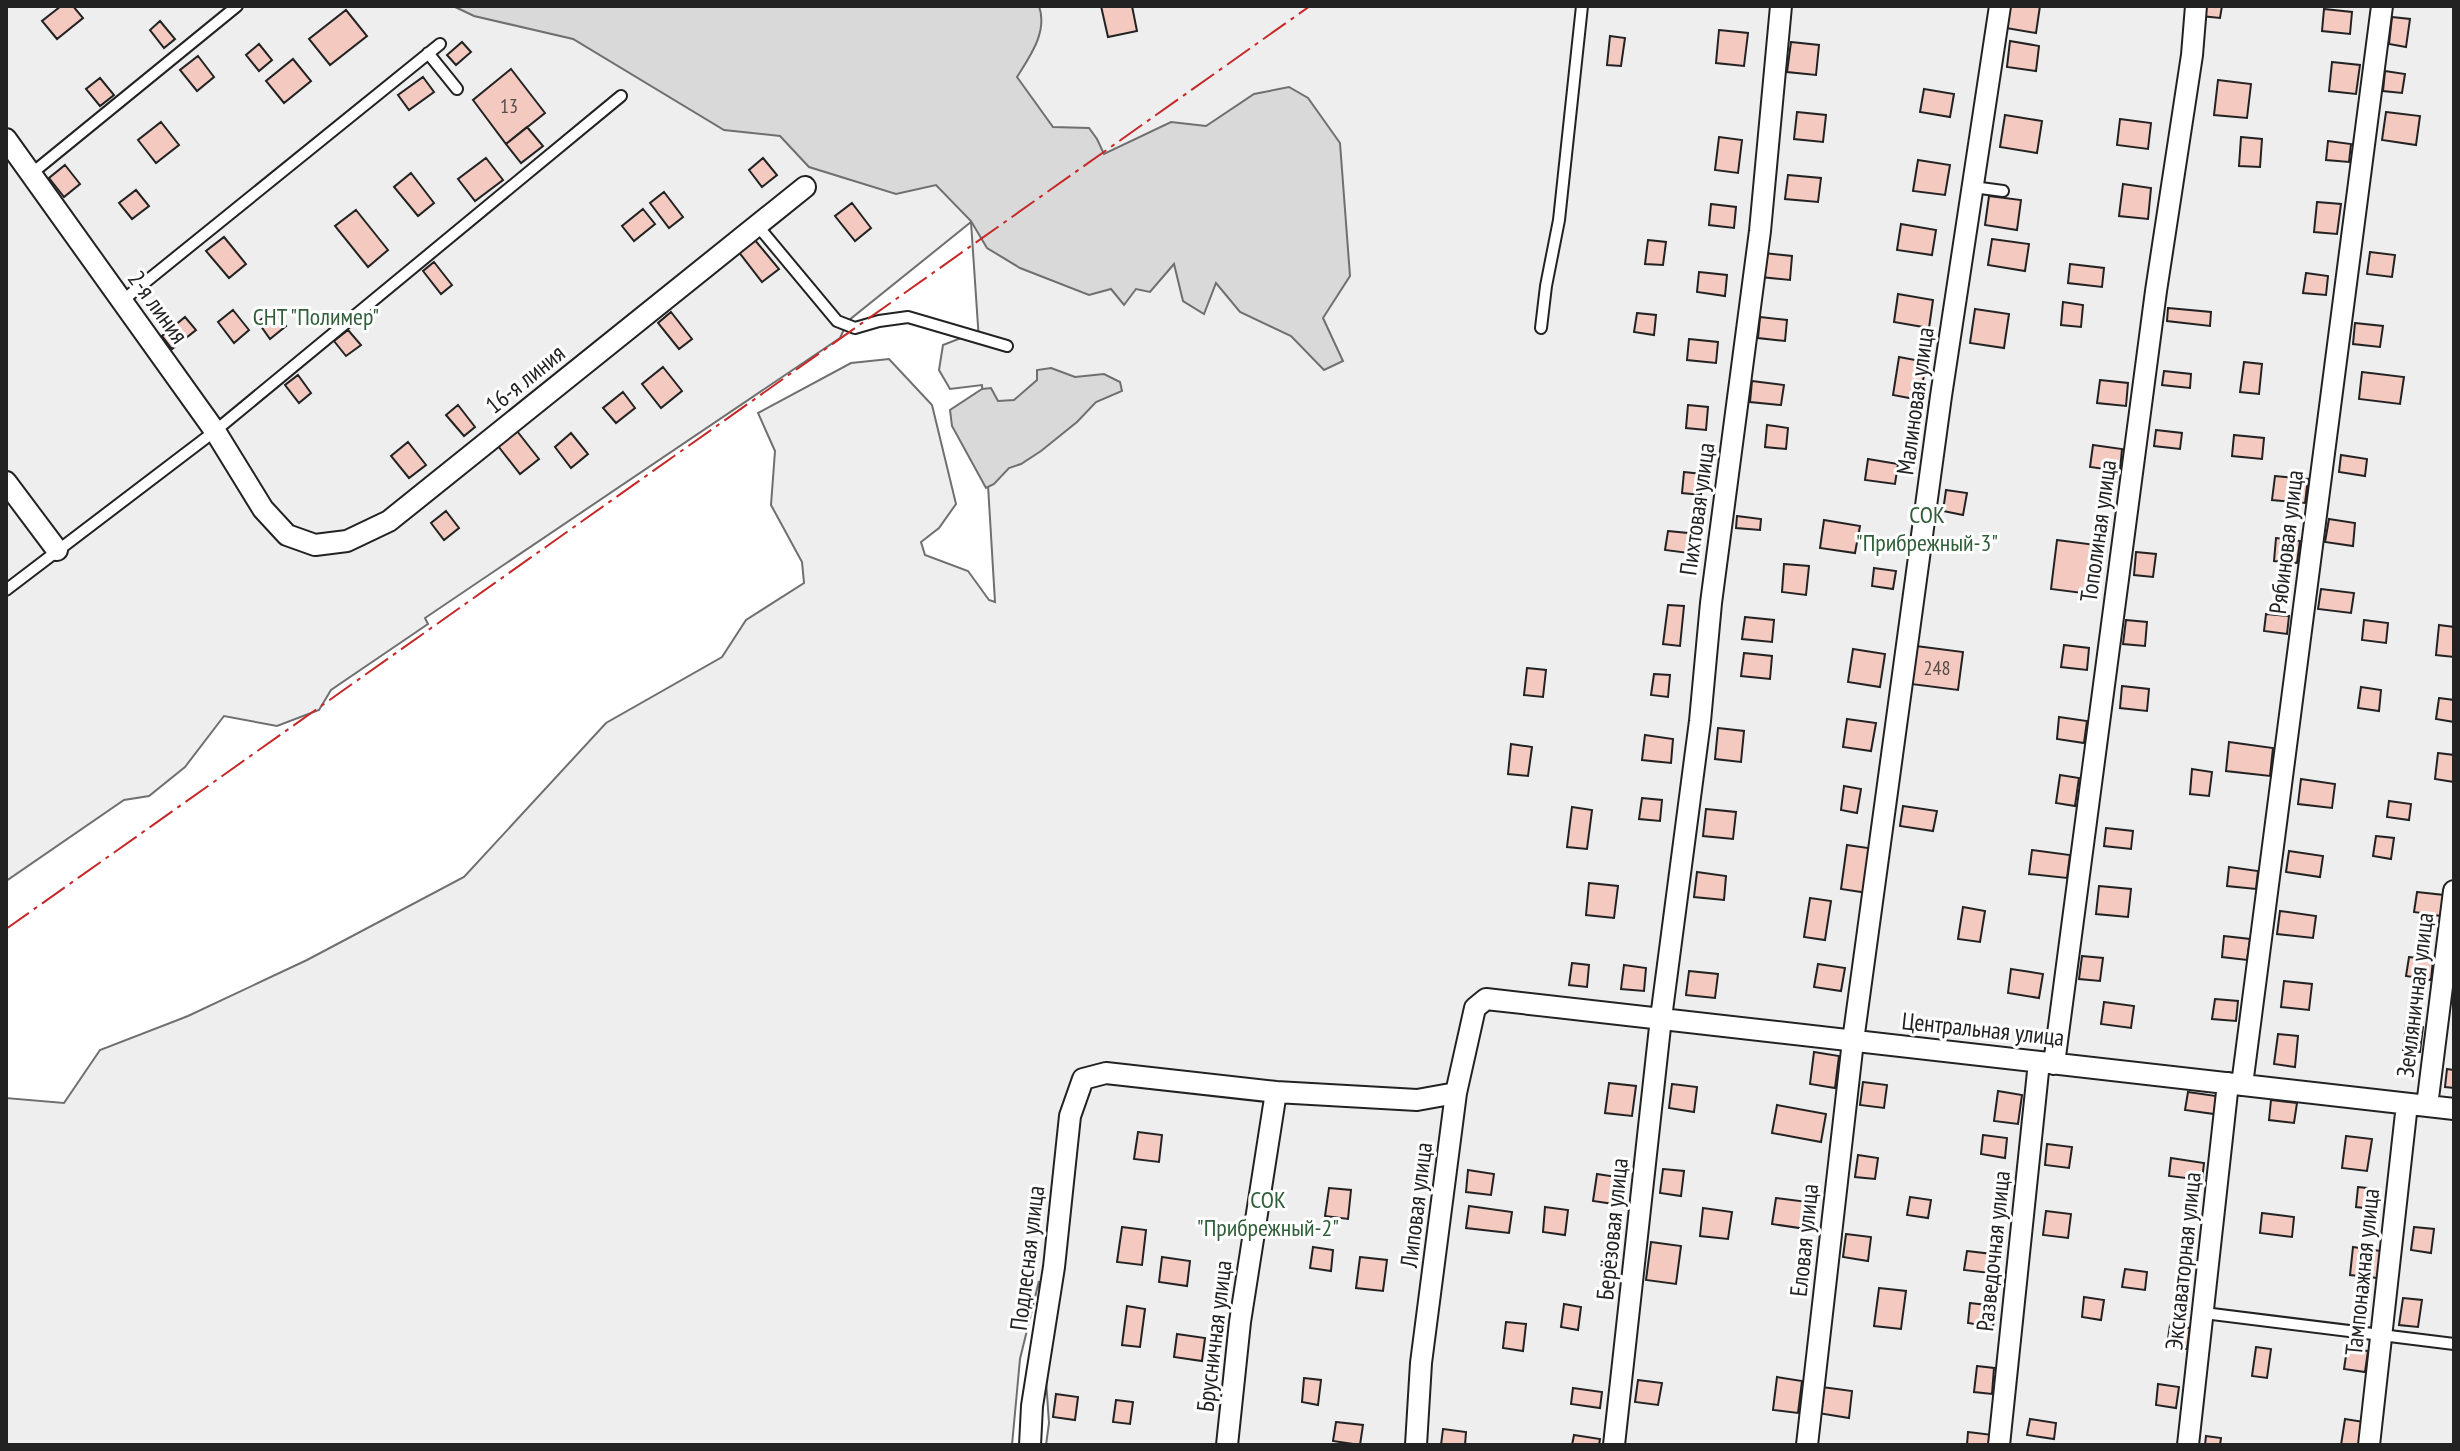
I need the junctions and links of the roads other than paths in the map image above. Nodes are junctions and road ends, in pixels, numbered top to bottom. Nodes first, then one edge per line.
1 (237, 6) edge
2 (1582, 6) edge
3 (1781, 6) edge
4 (2000, 6) edge
5 (2196, 6) edge
6 (2382, 6) edge
7 (440, 44) dead end
8 (428, 53) junction
9 (457, 89) dead end
10 (621, 96) dead end
11 (6, 139) edge
12 (31, 174) junction
13 (805, 187) dead end
14 (1973, 187) junction
15 (2003, 191) dead end
16 (757, 225) junction
17 (122, 301) junction
18 (1541, 328) dead end
19 (1007, 346) dead end
20 (215, 431) junction
21 (6, 482) edge
22 (263, 509) joint
23 (57, 550) junction
24 (6, 590) edge
25 (2454, 891) edge
26 (1506, 1000) joint
27 (1661, 1018) junction
28 (1853, 1041) junction
29 (2046, 1063) junction
30 (2235, 1084) junction
31 (1276, 1092) junction
32 (1456, 1093) junction
33 (2417, 1105) junction
34 (2454, 1109) edge
35 (2204, 1313) junction
36 (2382, 1335) junction
37 (2454, 1344) edge
38 (1030, 1445) edge
39 (1227, 1445) edge
40 (1416, 1445) edge
41 (1614, 1445) edge
42 (1807, 1445) edge
43 (1999, 1445) edge
44 (2188, 1445) edge
45 (2369, 1445) edge

1 - 12 lane
2 - 18 lane
3 - 27 street, Пихтовая улица
4 - 14 street, Малиновая улица
5 - 29 street, Тополиная улица
6 - 30 street, Рябиновая улица
7 - 8 lane
8 - 9 lane
8 - 17 lane
10 - 20 lane
11 - 12 street, 2-я линия
12 - 17 street, 2-я линия
13 - 16 street, 16-я линия
14 - 15 lane
14 - 28 street, Малиновая улица
16 - 19 lane
16 - 22 street, 16-я линия
17 - 20 street, 2-я линия
20 - 22 street, 2-я линия
20 - 23 lane
21 - 23 street
23 - 24 lane
25 - 33 street, Земляничная улица
26 - 27 street, Центральная улица
26 - 32 street, Липовая улица
27 - 28 street, Центральная улица
27 - 41 street, Берёзовая улица
28 - 29 street, Центральная улица
28 - 42 street, Еловая улица
29 - 30 street, Центральная улица
29 - 43 street, Разведочная улица
30 - 33 street, Центральная улица
30 - 35 street, Экскаваторная улица
31 - 32 street
31 - 38 street, Подлесная улица
31 - 39 street, Брусничная улица
32 - 40 street, Липовая улица
33 - 34 street, Центральная улица
33 - 36 street, Тампонажная улица
35 - 36 lane
35 - 44 street, Экскаваторная улица
36 - 37 lane
36 - 45 street, Тампонажная улица

